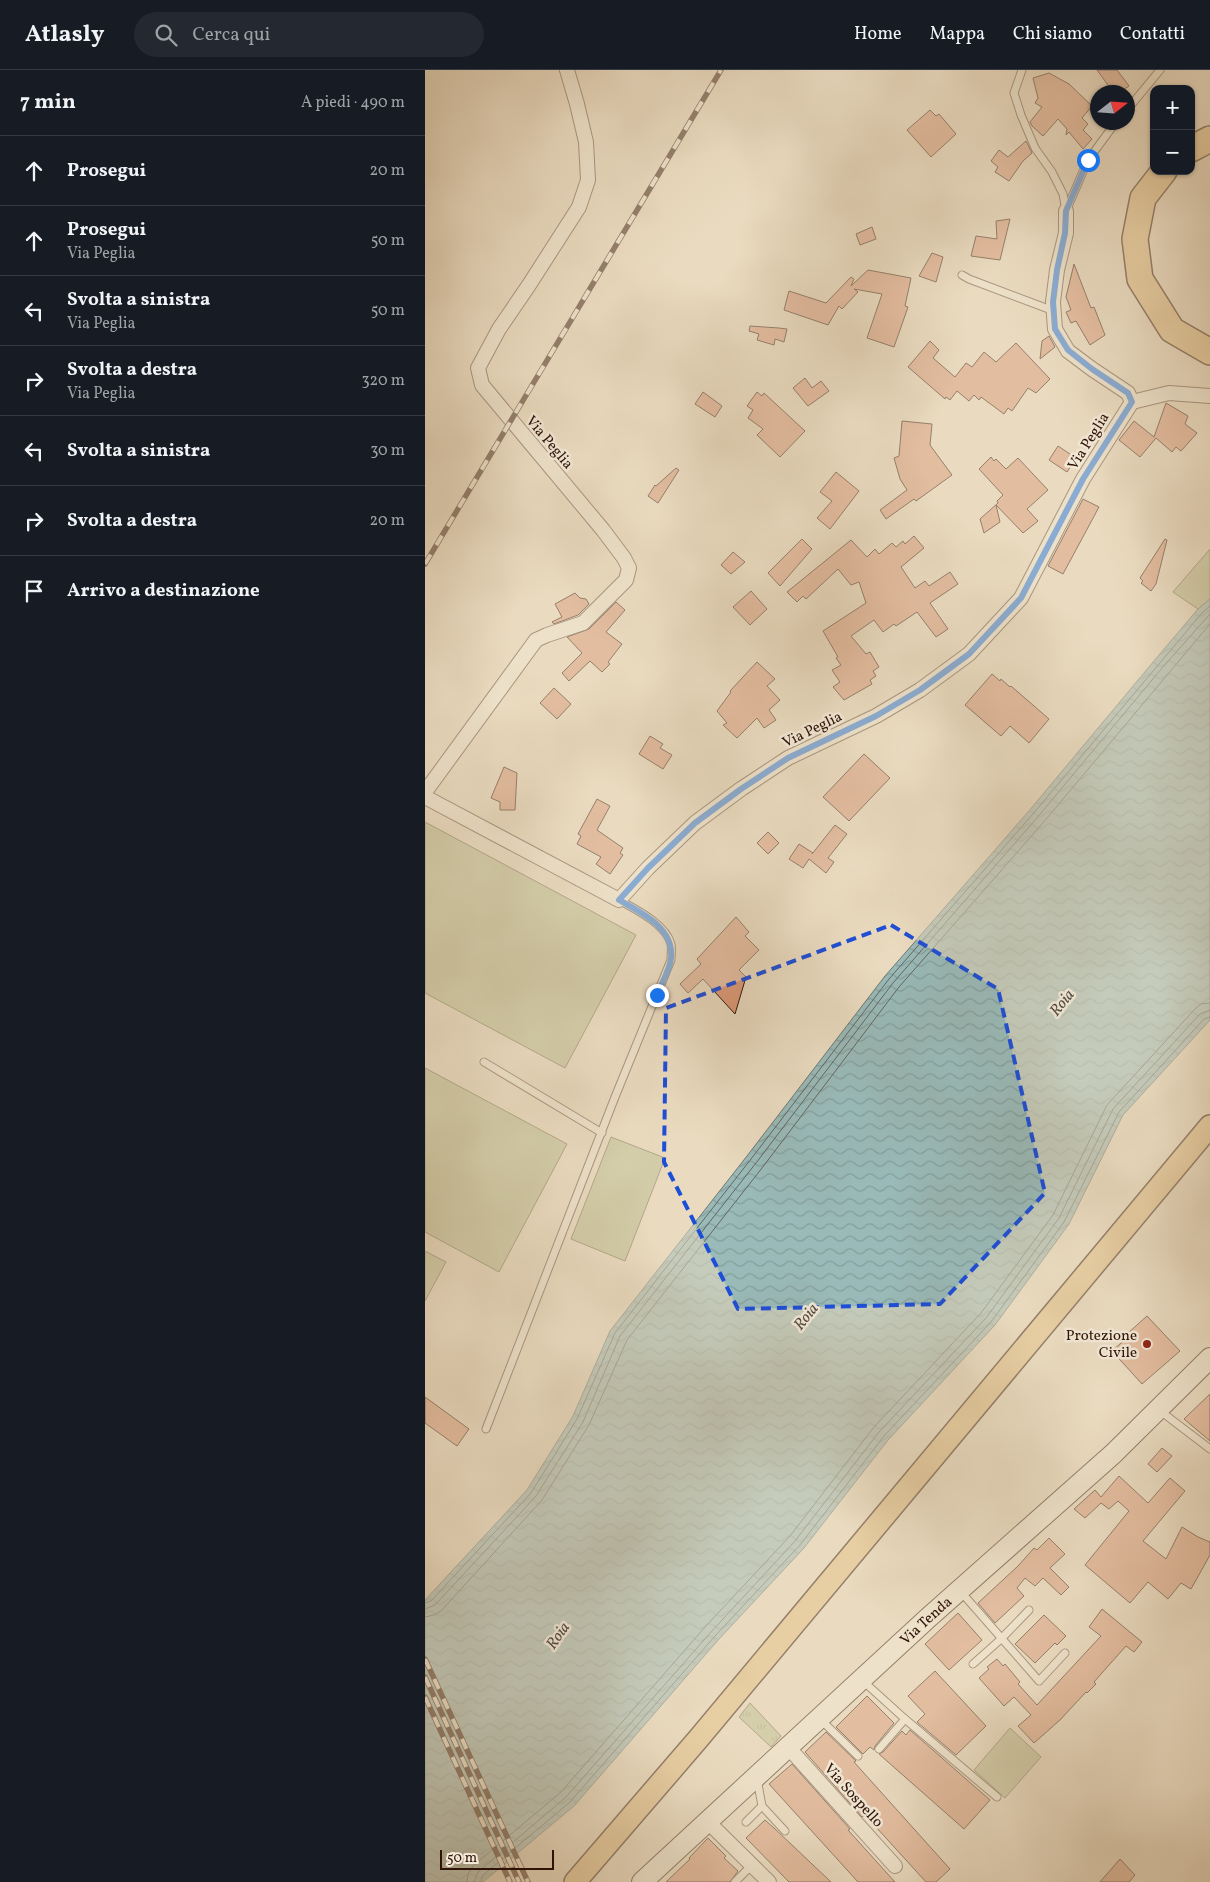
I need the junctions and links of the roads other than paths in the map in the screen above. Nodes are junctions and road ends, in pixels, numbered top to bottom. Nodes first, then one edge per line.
1 (567, 70) edge
2 (1022, 70) edge
3 (1160, 70) edge
4 (1135, 100) edge
5 (1111, 130) edge
6 (1210, 139) edge
7 (1195, 147) edge
8 (1161, 175) edge
9 (1066, 211) junction
10 (963, 275) dead end
11 (1054, 311) junction
12 (1210, 352) edge
13 (1210, 396) edge
14 (1132, 402) junction
15 (425, 792) edge
16 (425, 797) edge
17 (619, 900) junction
18 (483, 1062) dead end
19 (1210, 1126) edge
20 (602, 1133) junction
21 (1210, 1358) edge
22 (1159, 1410) junction
23 (486, 1429) dead end
24 (1210, 1449) edge
25 (959, 1590) junction
26 (1029, 1610) dead end
27 (1001, 1639) junction
28 (1065, 1653) dead end
29 (973, 1664) dead end
30 (861, 1679) junction
31 (819, 1719) junction
32 (905, 1719) junction
33 (788, 1747) junction
34 (879, 1749) dead end
35 (858, 1756) dead end
36 (757, 1776) junction
37 (997, 1796) dead end
38 (762, 1806) junction
39 (707, 1821) junction
40 (746, 1822) dead end
41 (785, 1831) dead end
42 (752, 1865) junction
43 (895, 1866) dead end
44 (575, 1882) edge
45 (642, 1882) edge
46 (735, 1882) edge
47 (769, 1882) edge

1 - 15 street, Via Peglia
2 - 9 lane
3 - 4 lane
5 - 9 lane
6 - 7 highway
8 - 12 highway
9 - 11 street
10 - 11 lane
11 - 14 street
13 - 14 street
14 - 17 street, Via Peglia
16 - 17 street
17 - 20 lane
18 - 20 lane
19 - 44 main road
20 - 23 lane
21 - 22 main road, Via Tenda
22 - 24 lane
22 - 25 main road, Via Tenda
25 - 27 lane
25 - 30 main road, Via Tenda
26 - 27 lane
27 - 28 lane
27 - 29 lane
30 - 31 main road, Via Tenda
30 - 32 lane
31 - 33 main road, Via Tenda
31 - 35 lane
32 - 34 lane
32 - 37 lane
33 - 36 main road, Via Tenda
33 - 43 street, Via Sospello
36 - 38 lane
36 - 39 main road, Via Tenda
38 - 40 lane
38 - 41 lane
39 - 42 street
39 - 45 main road, Via Tenda
42 - 46 lane
42 - 47 street

